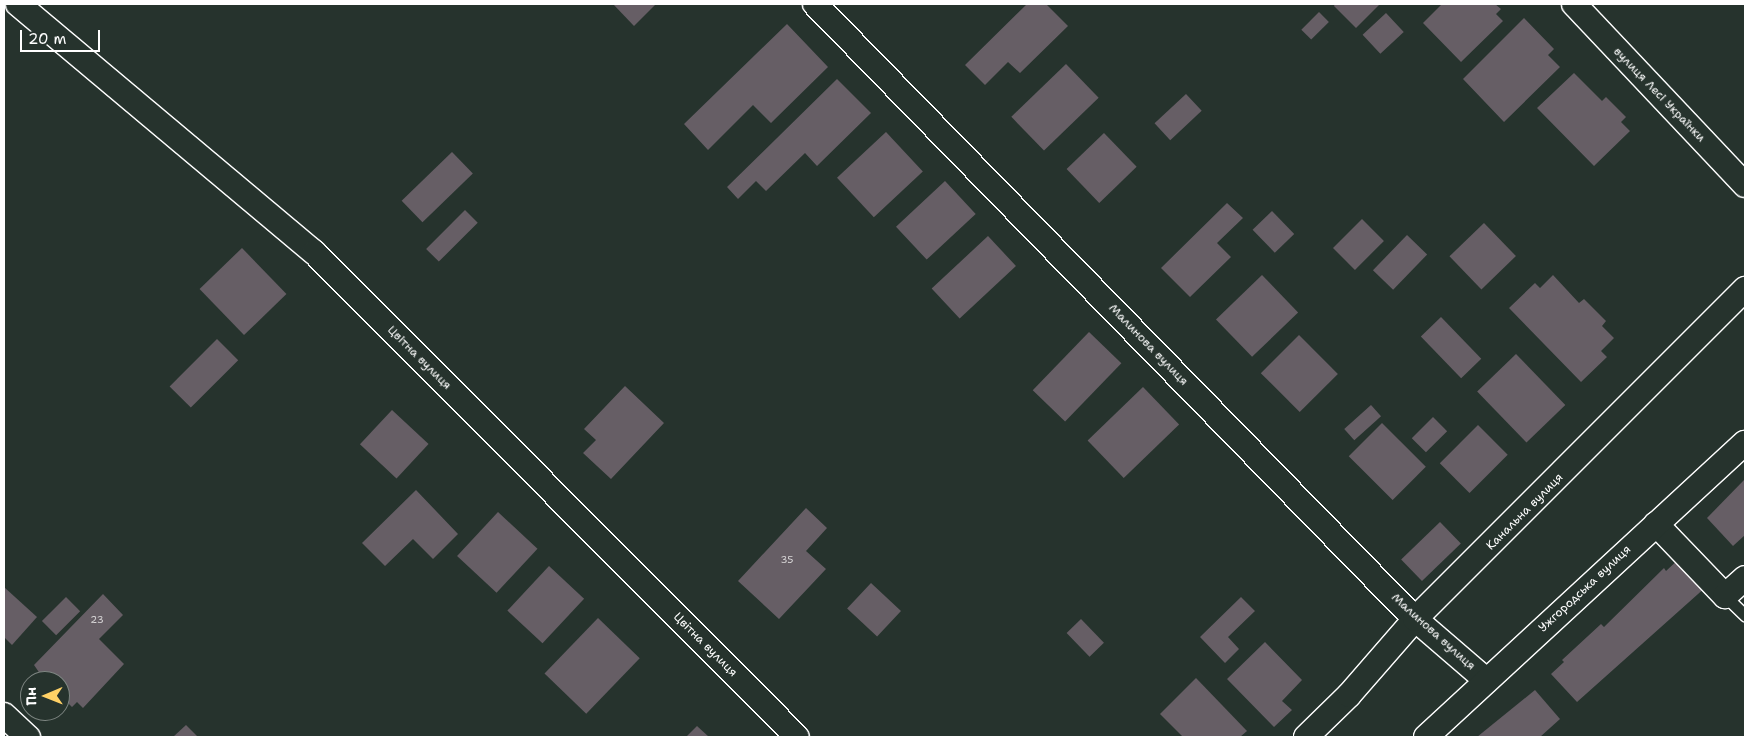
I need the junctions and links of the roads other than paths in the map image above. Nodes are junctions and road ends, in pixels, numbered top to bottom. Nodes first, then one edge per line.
1 (18, 4) edge
2 (815, 4) edge
3 (1574, 4) edge
4 (1745, 185) edge
5 (1745, 289) edge
6 (1745, 443) edge
7 (1656, 524) junction
8 (1745, 578) edge
9 (1725, 596) junction
10 (1745, 614) edge
11 (1415, 619) junction
12 (1486, 680) junction
13 (4, 715) edge
14 (28, 737) edge
15 (797, 737) edge
16 (1306, 737) edge
17 (1426, 737) edge

1 - 15 street, Цвітна вулиця
2 - 11 street, Малинова вулиця
3 - 4 street, вулиця Лесі Українки
5 - 11 street, Канальна вулиця
6 - 7 street, Ужгородська вулиця
7 - 9 street
7 - 12 street, Ужгородська вулиця
8 - 9 street
9 - 10 lane
11 - 12 street, Малинова вулиця
11 - 16 street, Канальна вулиця
12 - 17 street, Ужгородська вулиця
13 - 14 street

